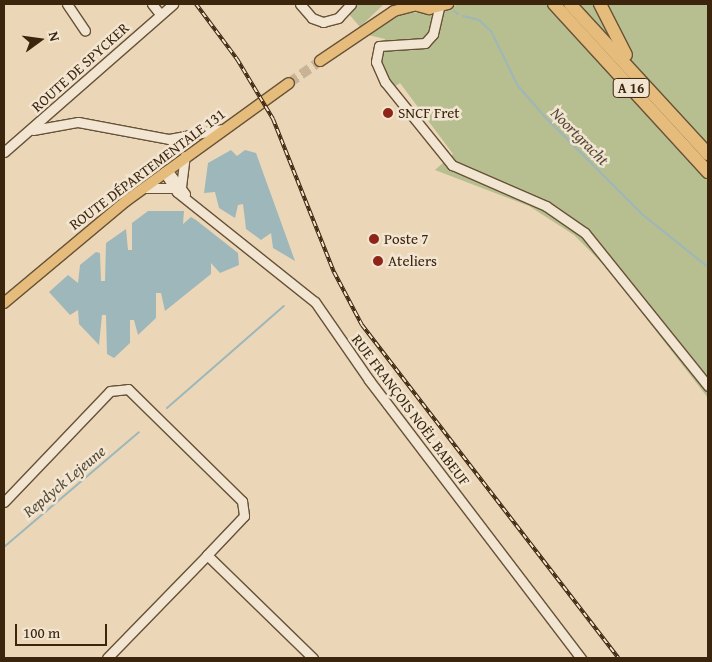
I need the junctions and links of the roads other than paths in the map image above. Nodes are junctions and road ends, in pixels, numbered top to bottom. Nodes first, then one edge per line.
1 (67, 4) edge
2 (152, 4) edge
3 (173, 4) edge
4 (300, 4) edge
5 (351, 4) edge
6 (390, 4) edge
7 (546, 4) edge
8 (554, 4) edge
9 (570, 4) edge
10 (600, 4) edge
11 (412, 5) edge
12 (444, 6) edge
13 (427, 9) junction
14 (160, 14) junction
15 (434, 27) junction
16 (364, 30) junction
17 (85, 31) dead end
18 (605, 60) junction
19 (320, 61) tunnel mouth
20 (288, 83) tunnel mouth
21 (670, 112) junction
22 (223, 129) junction
23 (28, 132) junction
24 (4, 152) edge
25 (708, 154) edge
26 (186, 156) junction
27 (165, 171) junction
28 (708, 172) edge
29 (142, 188) junction
30 (173, 188) junction
31 (183, 192) junction
32 (194, 204) junction
33 (27, 284) junction
34 (4, 303) edge
35 (4, 307) edge
36 (708, 386) edge
37 (4, 502) edge
38 (207, 554) junction
39 (107, 658) edge
40 (313, 658) edge
41 (581, 658) edge

1 - 17 street
2 - 14 street
3 - 14 street, ROUTE DE SPYCKER
4 - 5 street
6 - 16 main road
7 - 18 highway
8 - 18 highway, A 16
9 - 21 highway, A 16
10 - 21 highway
11 - 13 main road
11 - 16 main road
12 - 13 main road
12 - 15 street
13 - 15 street
14 - 23 street, ROUTE DE SPYCKER
15 - 36 street
16 - 19 main road
18 - 28 highway, A 16
20 - 22 main road, ROUTE DÉPARTEMENTALE 131
21 - 25 highway, A 16
22 - 23 street, ROUTE DE SPYCKER
22 - 26 main road, ROUTE DÉPARTEMENTALE 131
23 - 24 street, ROUTE DE SPYCKER
26 - 27 main road, ROUTE DÉPARTEMENTALE 131
26 - 31 street
27 - 29 main road, ROUTE DÉPARTEMENTALE 131
27 - 30 street, RUE FRANÇOIS NOËL BABEUF
27 - 31 street, RUE FRANÇOIS NOËL BABEUF
29 - 30 street
29 - 33 main road, ROUTE DÉPARTEMENTALE 131
30 - 32 street, RUE FRANÇOIS NOËL BABEUF
31 - 32 street, RUE FRANÇOIS NOËL BABEUF
32 - 41 street, RUE FRANÇOIS NOËL BABEUF
33 - 34 main road, ROUTE DÉPARTEMENTALE 131
33 - 35 main road, ROUTE DÉPARTEMENTALE 131
37 - 38 street
38 - 39 street
38 - 40 street

